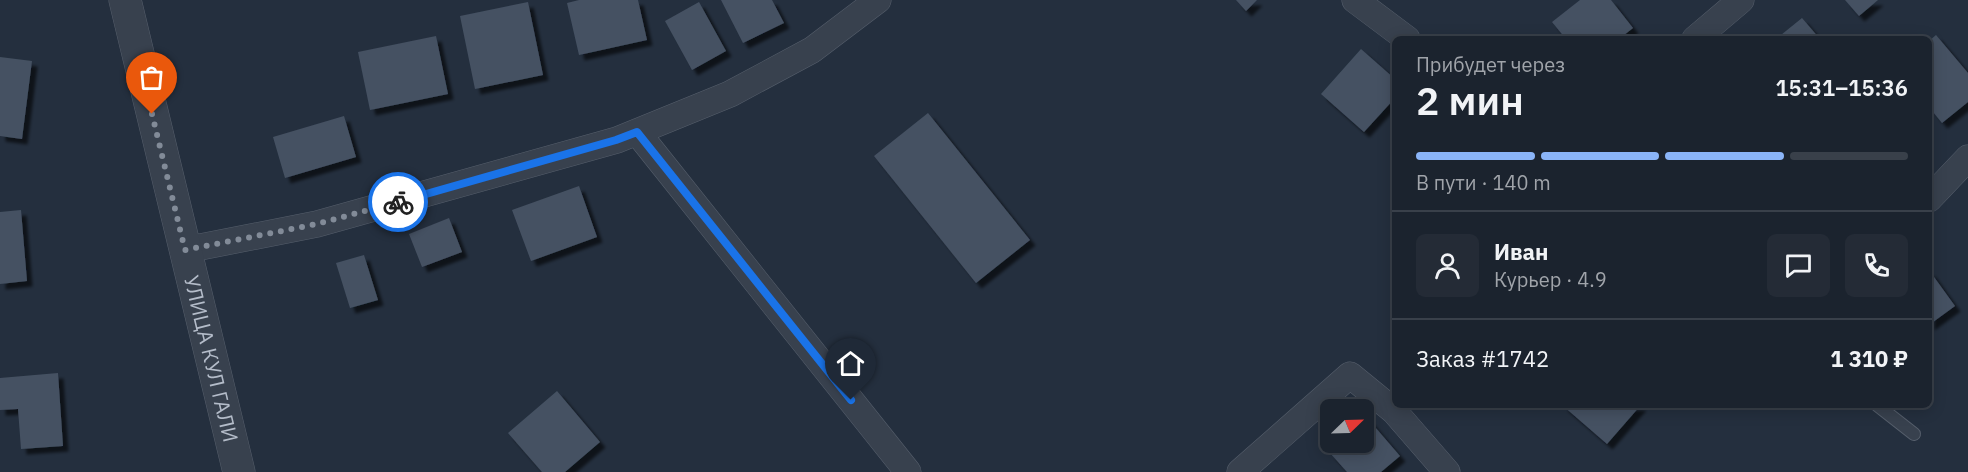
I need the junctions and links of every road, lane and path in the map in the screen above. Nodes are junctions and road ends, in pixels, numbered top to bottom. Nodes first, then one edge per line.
1 (125, 0) edge
2 (878, 0) edge
3 (1355, 0) edge
4 (1742, 0) edge
5 (1403, 36) edge
6 (1699, 36) edge
7 (637, 132) junction
8 (1968, 158) edge
9 (1932, 196) edge
10 (185, 250) junction
11 (1881, 408) edge
12 (1914, 434) dead end
13 (239, 472) edge
14 (908, 472) edge
15 (1240, 472) edge
16 (1447, 472) edge

1 - 10 street, УЛИЦА КУЛ ГАЛИ
2 - 7 street
3 - 5 street
4 - 6 street
7 - 10 street
7 - 14 street
8 - 9 street
10 - 13 street, УЛИЦА КУЛ ГАЛИ
11 - 12 lane
15 - 16 street

